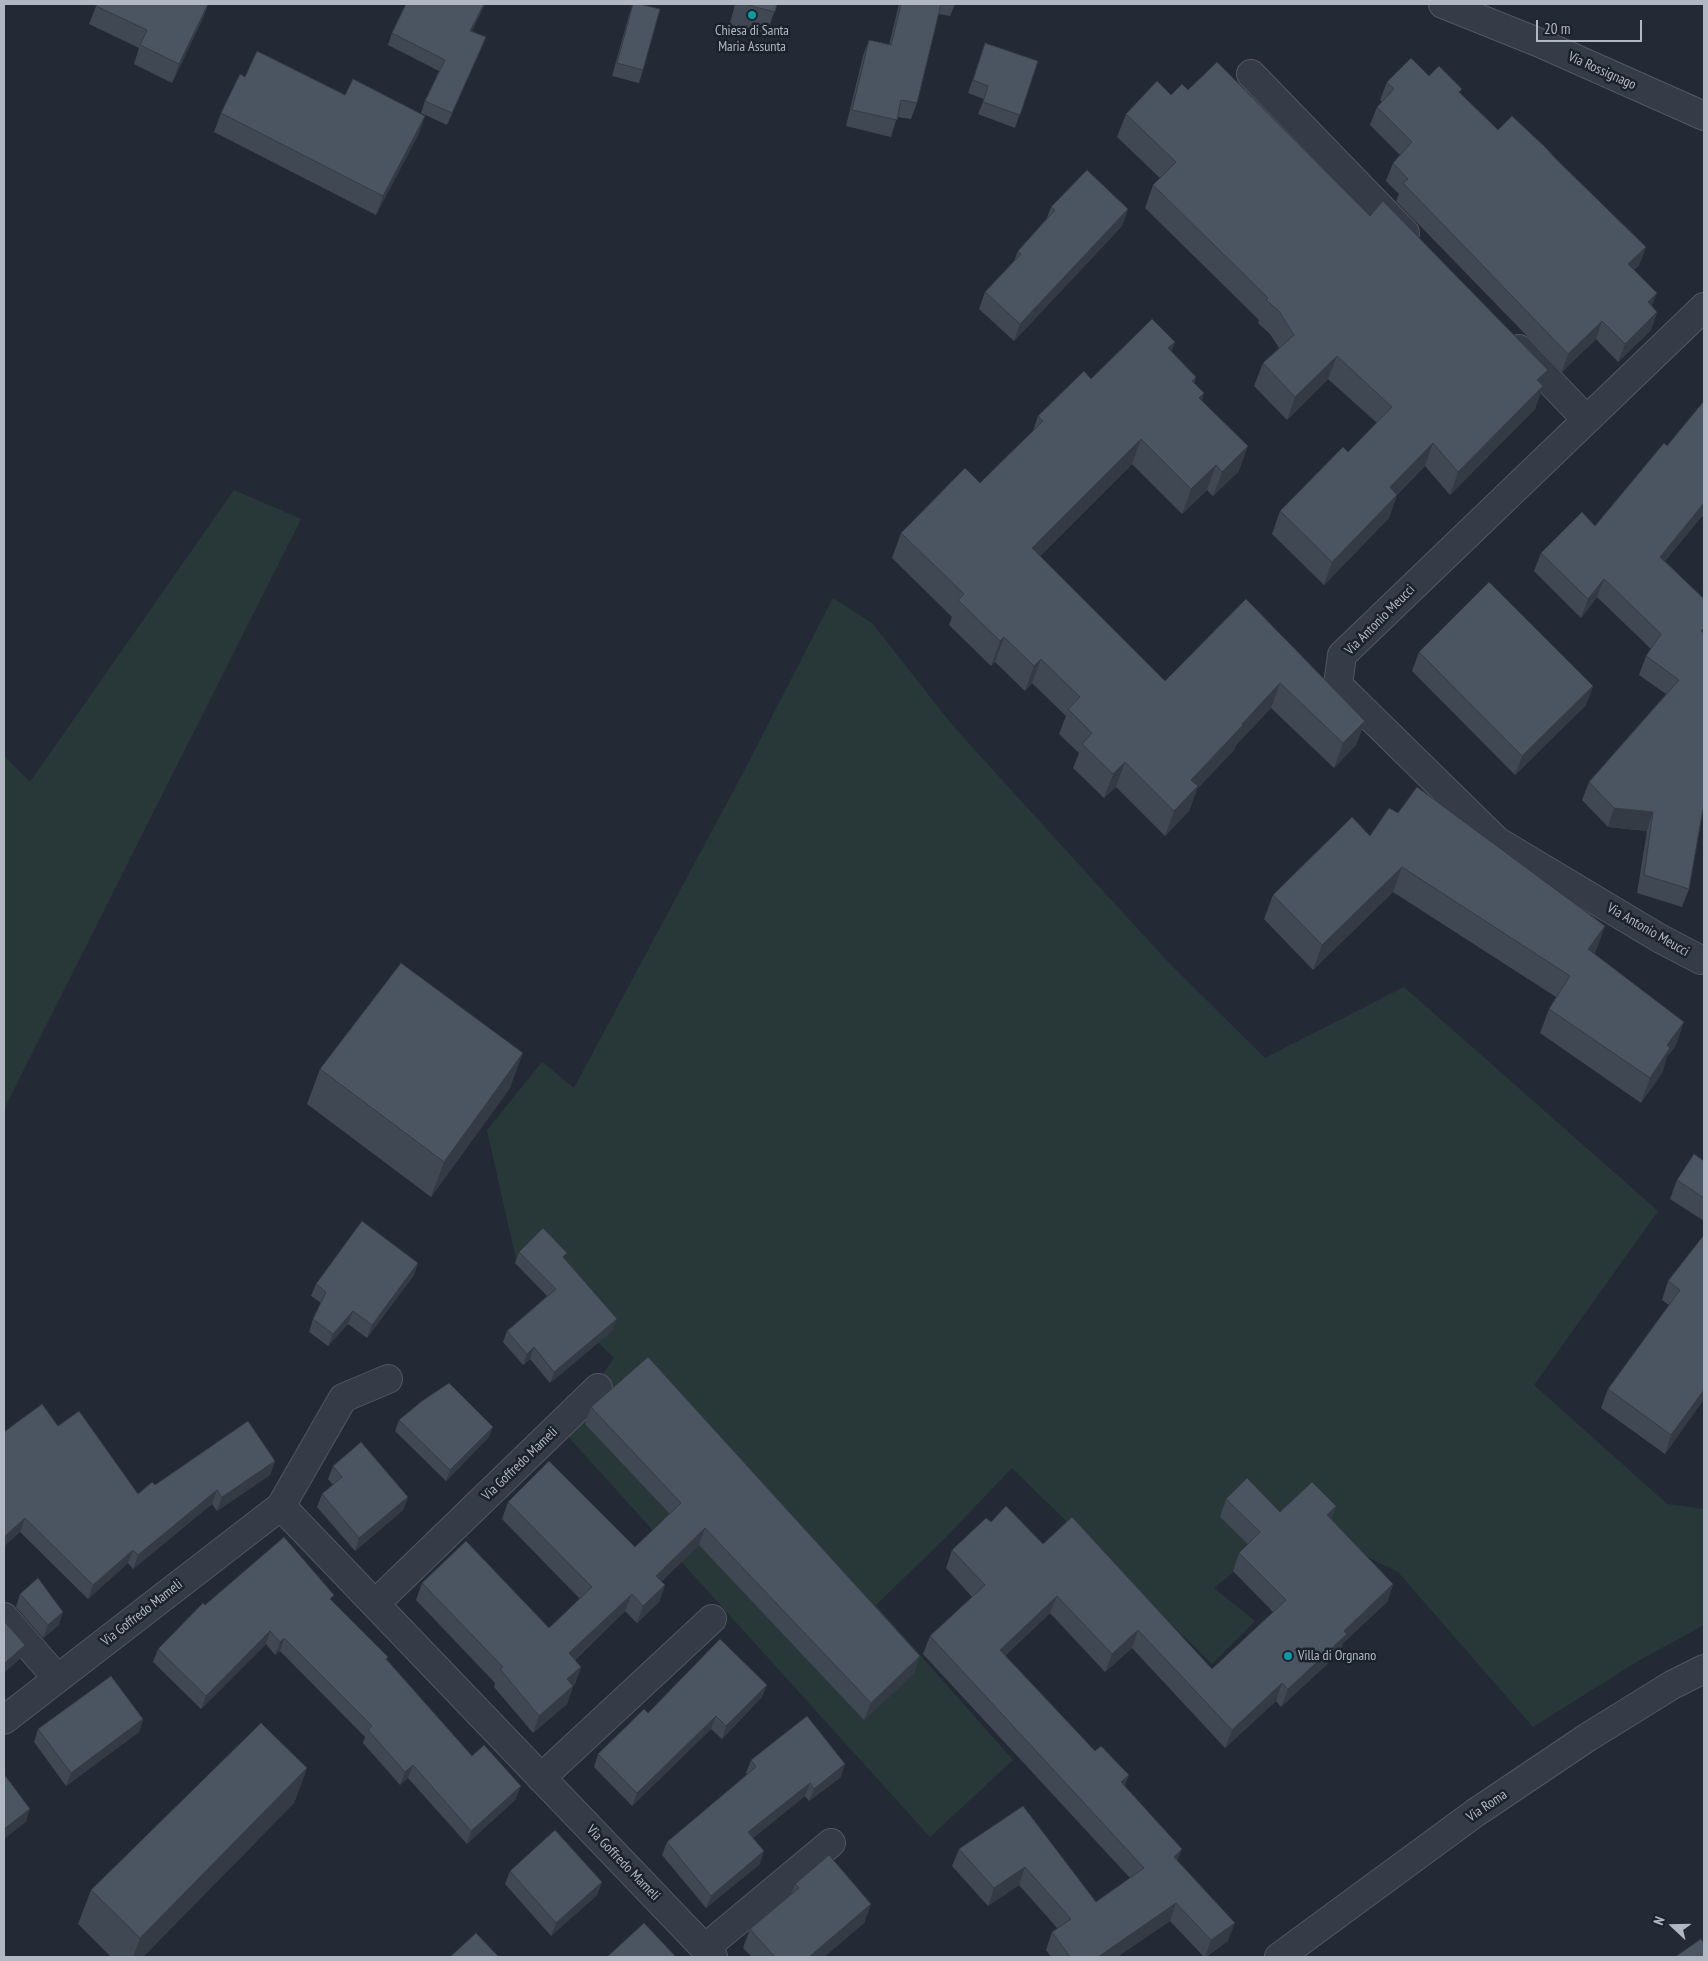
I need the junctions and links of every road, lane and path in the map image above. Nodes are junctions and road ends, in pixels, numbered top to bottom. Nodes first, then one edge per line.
1 (1443, 4) edge
2 (1251, 74) dead end
3 (1704, 116) edge
4 (1422, 250) edge
5 (1704, 307) edge
6 (1504, 334) edge
7 (1586, 419) junction
8 (1703, 960) edge
9 (388, 1379) dead end
10 (598, 1388) dead end
11 (282, 1506) junction
12 (376, 1603) junction
13 (4, 1617) edge
14 (712, 1619) dead end
15 (1704, 1669) edge
16 (57, 1678) junction
17 (4, 1720) edge
18 (541, 1778) junction
19 (831, 1843) dead end
20 (709, 1953) edge
21 (1279, 1957) edge

1 - 3 street, Via Rossignago
2 - 4 street
5 - 7 street, Via Antonio Meucci
6 - 7 street
7 - 8 street, Via Antonio Meucci
9 - 11 street, Via Goffredo Mameli
10 - 12 street, Via Goffredo Mameli
11 - 12 street, Via Goffredo Mameli
11 - 16 street, Via Goffredo Mameli
12 - 18 street, Via Goffredo Mameli
13 - 16 street
14 - 18 street
15 - 21 street, Via Roma
16 - 17 street, Via Goffredo Mameli
18 - 20 street, Via Goffredo Mameli
19 - 20 street, Via Goffredo Mameli

